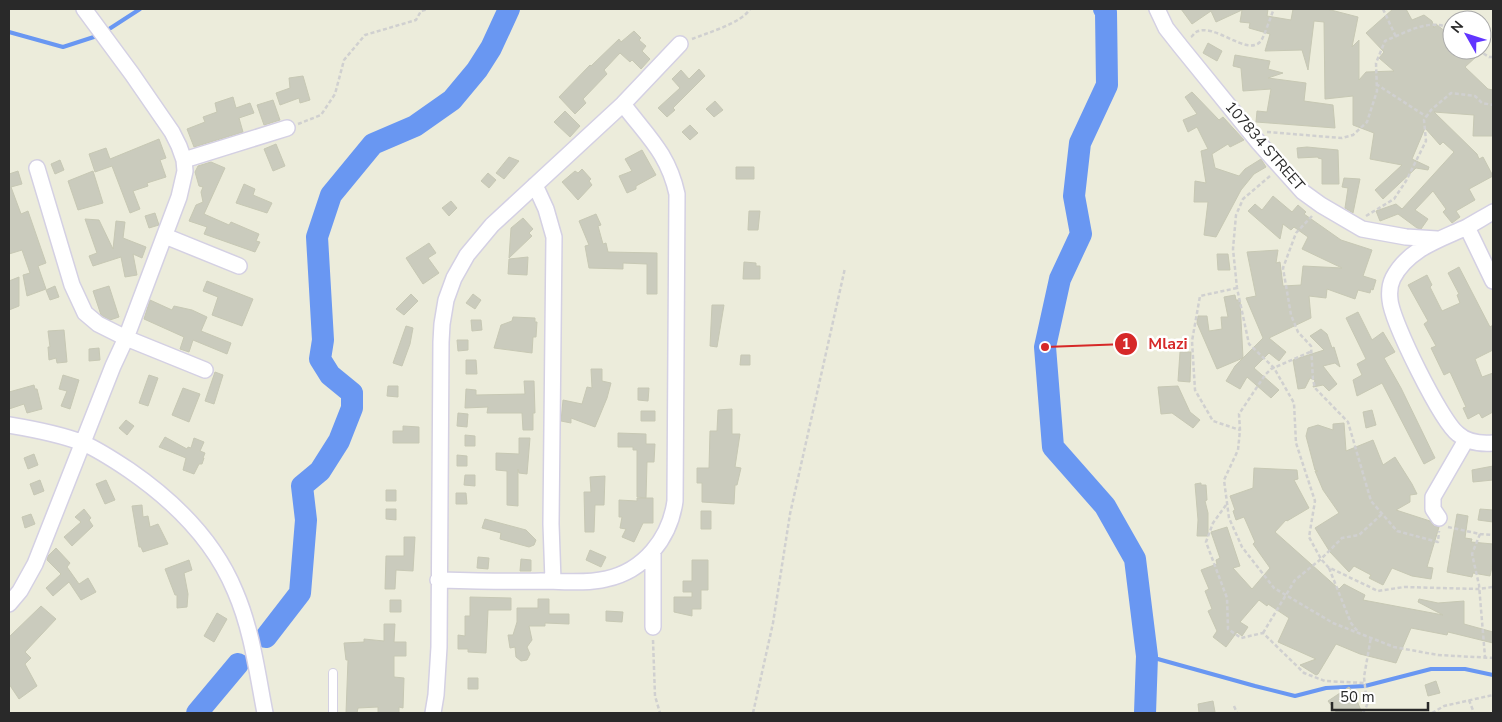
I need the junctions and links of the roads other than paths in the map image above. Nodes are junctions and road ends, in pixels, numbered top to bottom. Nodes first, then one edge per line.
1 (84, 9) edge
2 (1157, 9) edge
3 (680, 44) road end
4 (623, 104) junction
5 (287, 128) road end
6 (184, 160) junction
7 (36, 168) dead end
8 (535, 185) junction
9 (1493, 212) edge
10 (1467, 227) junction
11 (165, 236) junction
12 (1437, 239) junction
13 (239, 266) dead end
14 (1493, 281) edge
15 (126, 338) junction
16 (205, 370) dead end
17 (9, 425) edge
18 (1466, 440) junction
19 (82, 443) junction
20 (1493, 443) edge
21 (1439, 518) dead end
22 (653, 551) junction
23 (438, 580) junction
24 (553, 581) junction
25 (9, 604) edge
26 (653, 627) road end
27 (332, 673) dead end
28 (265, 713) edge
29 (333, 713) edge
30 (433, 713) edge

1 - 6 street
2 - 12 street, 107834 STREET
3 - 4 street
4 - 8 street
4 - 22 street
5 - 6 street
6 - 11 street
7 - 15 street
8 - 23 street
8 - 24 street
9 - 10 street
10 - 12 street
10 - 14 street
11 - 13 street
11 - 15 street
12 - 18 street
15 - 16 street
15 - 19 street
17 - 19 street
18 - 20 street
18 - 21 street
19 - 25 street
19 - 28 street
22 - 24 street
22 - 26 street
23 - 24 street
23 - 30 street
27 - 29 lane

